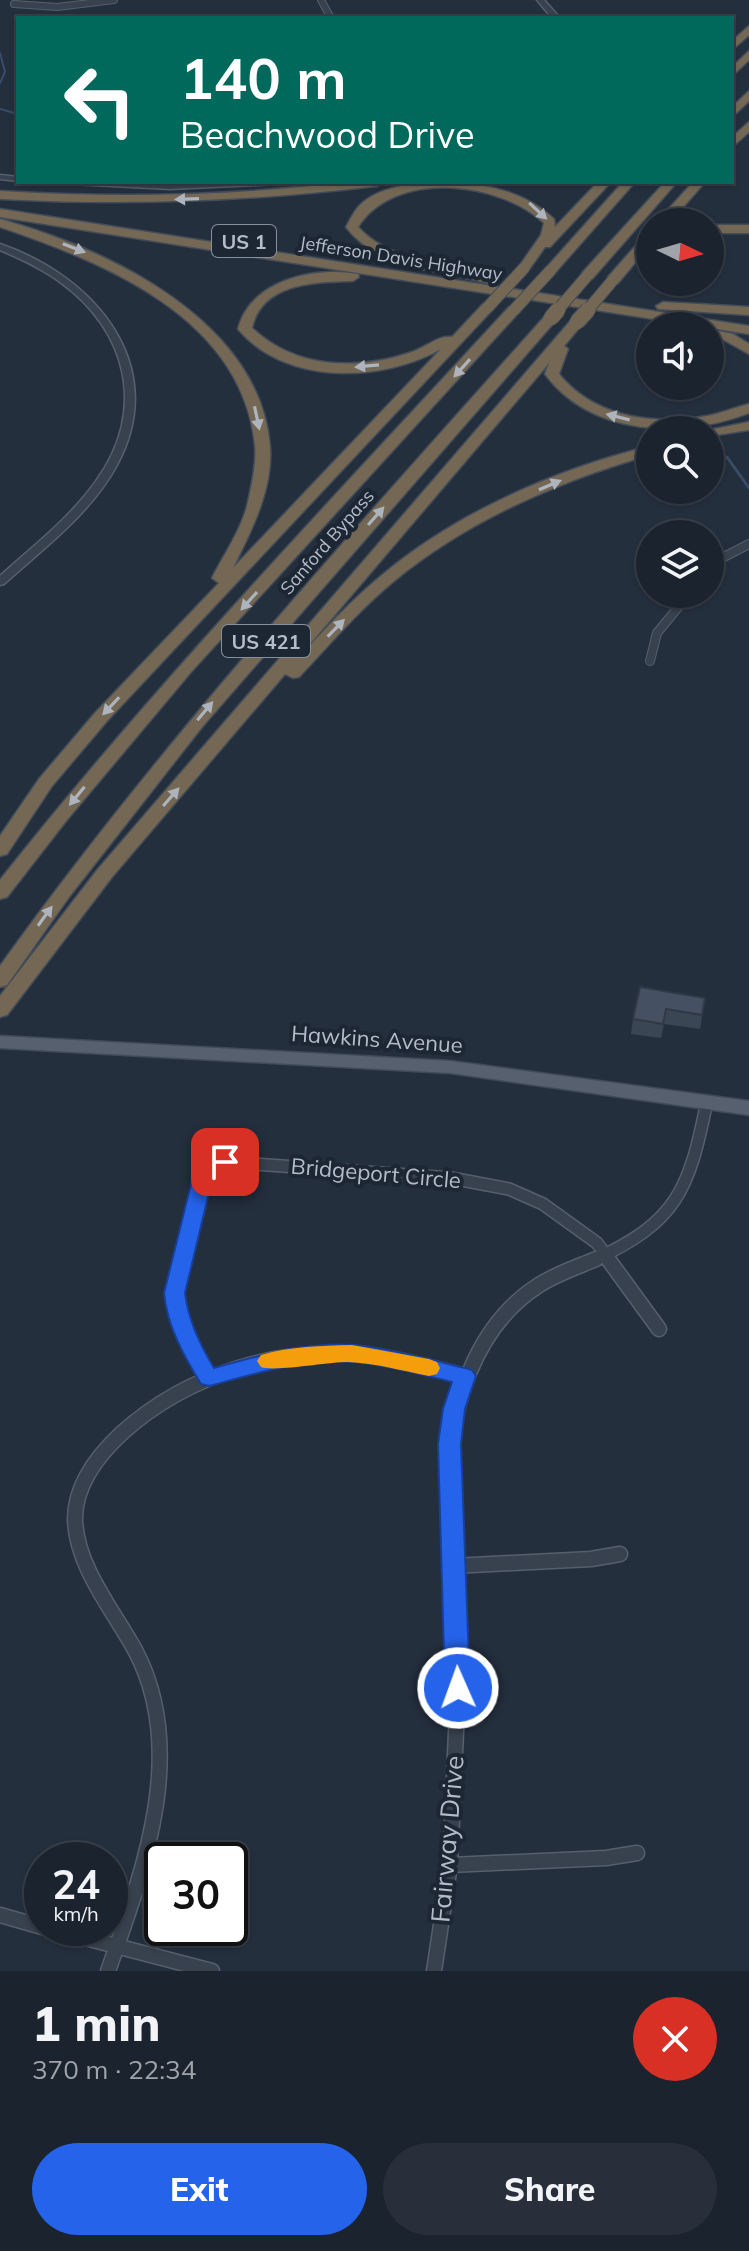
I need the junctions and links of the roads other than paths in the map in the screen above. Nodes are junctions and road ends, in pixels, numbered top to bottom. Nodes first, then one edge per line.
1 (114, 0) edge
2 (540, 0) edge
3 (14, 4) dead end
4 (554, 16) edge
5 (749, 29) edge
6 (734, 44) edge
7 (749, 54) edge
8 (734, 71) edge
9 (749, 94) edge
10 (734, 112) edge
11 (749, 125) edge
12 (734, 142) edge
13 (111, 184) edge
14 (235, 184) edge
15 (361, 184) edge
16 (603, 184) edge
17 (627, 184) edge
18 (669, 184) edge
19 (697, 184) edge
20 (0, 195) edge
21 (0, 204) edge
22 (676, 208) edge
23 (0, 213) edge
24 (0, 223) edge
25 (724, 229) edge
26 (749, 229) edge
27 (0, 247) edge
28 (636, 253) edge
29 (636, 259) edge
30 (524, 268) junction
31 (613, 278) junction
32 (488, 279) junction
33 (457, 284) junction
34 (486, 308) junction
35 (657, 311) junction
36 (749, 311) edge
37 (749, 320) edge
38 (577, 322) junction
39 (749, 330) edge
40 (724, 336) edge
41 (749, 350) edge
42 (749, 408) edge
43 (749, 426) edge
44 (724, 431) edge
45 (636, 455) edge
46 (749, 544) edge
47 (724, 557) edge
48 (1, 581) edge
49 (673, 608) edge
50 (650, 661) dead end
51 (151, 663) junction
52 (201, 762) junction
53 (0, 850) edge
54 (0, 893) edge
55 (0, 980) edge
56 (0, 1010) edge
57 (0, 1042) edge
58 (707, 1101) junction
59 (749, 1108) edge
60 (606, 1254) junction
61 (659, 1329) dead end
62 (465, 1376) junction
63 (209, 1378) junction
64 (620, 1554) dead end
65 (453, 1566) junction
66 (637, 1853) dead end
67 (450, 1865) junction
68 (0, 1915) edge
69 (24, 1921) edge
70 (113, 1946) edge
71 (117, 1947) junction
72 (108, 1971) edge
73 (212, 1971) edge
74 (434, 1971) edge

1 - 3 street
2 - 4 street
5 - 6 highway
7 - 8 highway
9 - 10 highway
11 - 12 highway
13 - 14 street
15 -> 20 highway
16 - 30 highway
17 -> 54 highway, Sanford Bypass / US 421, bridge
55 -> 18 highway, Sanford Bypass / US 421, bridge
19 - 22 highway
21 - 32 highway, Jefferson Davis Highway / US 1
23 - 33 highway, Jefferson Davis Highway / US 1
24 -> 51 highway
25 - 26 highway
27 - 48 street
28 - 31 highway
29 - 31 highway
32 -> 30 highway
30 - 34 highway, bridge
31 - 38 highway, bridge
32 - 35 highway, Jefferson Davis Highway / US 1
34 -> 33 highway
33 - 35 highway, Jefferson Davis Highway / US 1
34 - 51 highway
35 - 36 highway
35 - 37 highway, Jefferson Davis Highway / US 1
35 - 39 highway, Jefferson Davis Highway / US 1
42 -> 38 highway
38 - 52 highway
40 - 41 highway
43 - 44 highway
52 -> 45 highway
46 - 47 street
49 - 50 street
51 -> 53 highway
56 -> 52 highway
57 - 58 main road, Hawkins Avenue
58 - 59 main road, Hawkins Avenue
58 - 60 street, Fairway Drive
60 - 61 street, Bridgeport Circle
60 - 62 street, Fairway Drive
60 - 63 street, Bridgeport Circle
62 - 63 street
62 - 65 street, Fairway Drive
63 - 71 street
64 - 65 street
65 - 67 street, Fairway Drive
66 - 67 street
67 - 74 street, Fairway Drive
68 - 69 street
70 - 71 street
71 - 72 street
71 - 73 street

